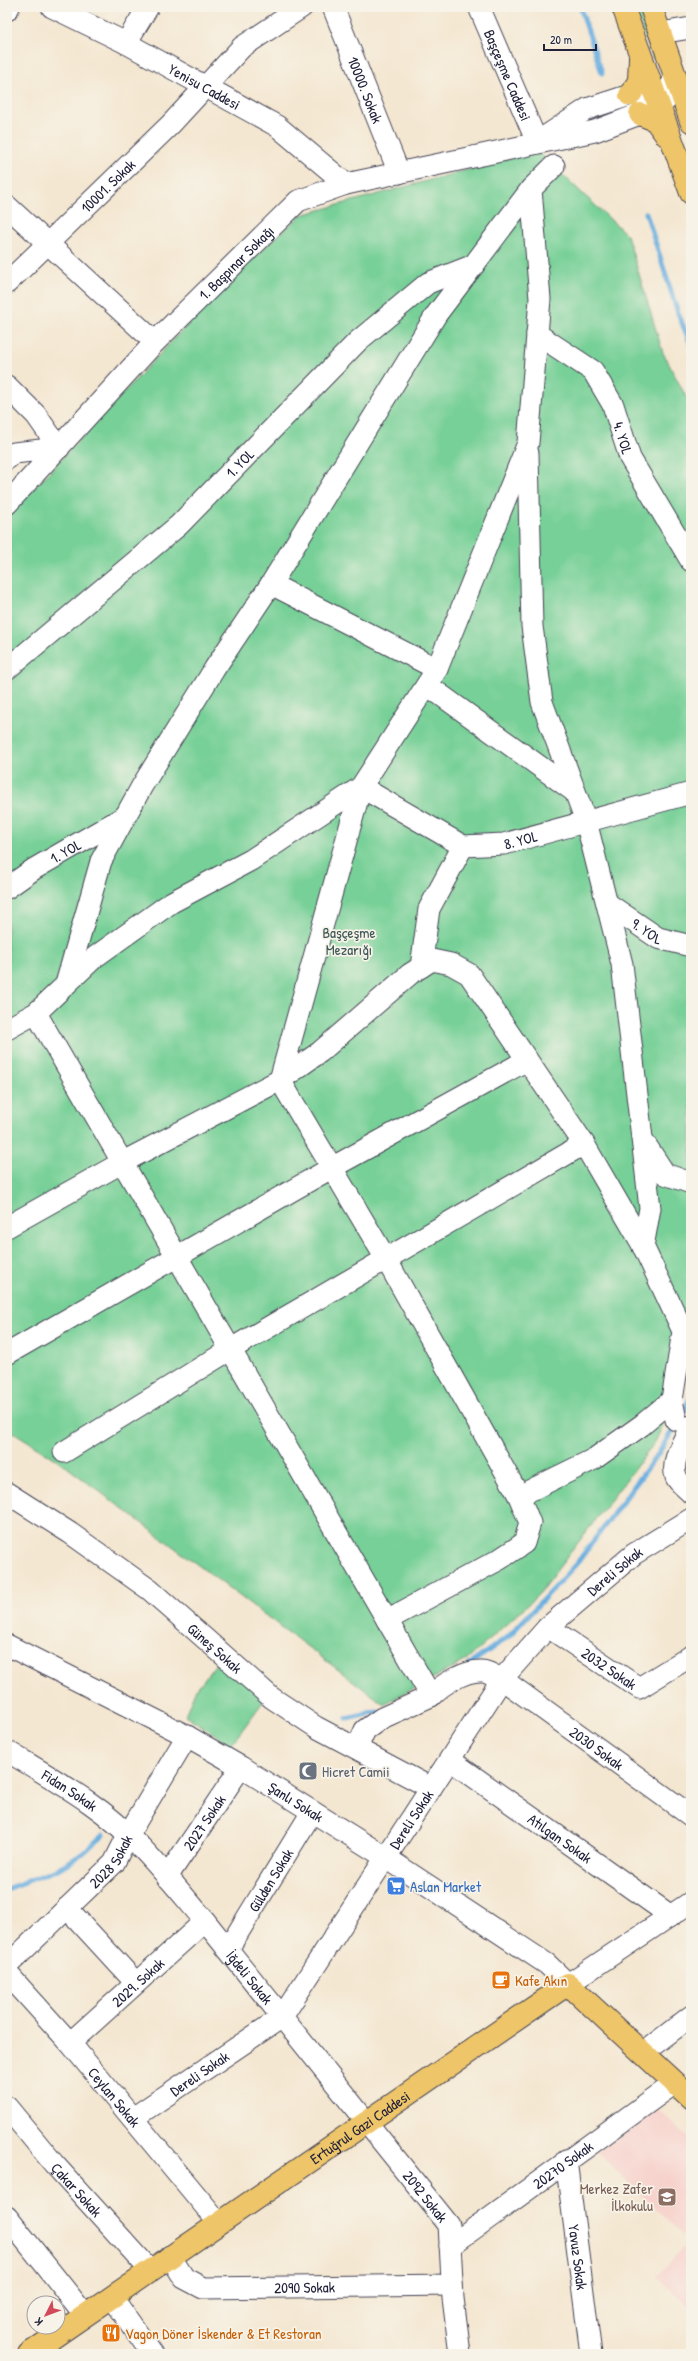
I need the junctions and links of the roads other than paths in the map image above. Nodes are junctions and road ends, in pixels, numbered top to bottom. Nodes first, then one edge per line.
1 (9, 7) edge
2 (52, 7) edge
3 (148, 7) edge
4 (302, 7) edge
5 (333, 7) edge
6 (479, 7) edge
7 (623, 7) edge
8 (651, 7) edge
9 (7, 10) edge
10 (691, 28) edge
11 (660, 33) junction
12 (126, 43) junction
13 (640, 51) junction
14 (676, 76) junction
15 (206, 87) junction
16 (630, 95) junction
17 (655, 102) junction
18 (689, 113) edge
19 (537, 142) junction
20 (554, 166) dead end
21 (399, 173) junction
22 (346, 184) junction
23 (531, 188) junction
24 (691, 193) edge
25 (7, 206) edge
26 (48, 243) junction
27 (474, 266) junction
28 (7, 283) edge
29 (537, 334) junction
30 (155, 342) junction
31 (7, 386) edge
32 (528, 443) junction
33 (59, 448) junction
34 (7, 459) edge
35 (7, 504) edge
36 (691, 560) edge
37 (272, 584) junction
38 (7, 669) edge
39 (432, 677) junction
40 (361, 786) junction
41 (575, 792) junction
42 (691, 793) edge
43 (125, 817) junction
44 (586, 820) junction
45 (463, 846) junction
46 (7, 888) edge
47 (608, 904) junction
48 (691, 946) edge
49 (421, 967) junction
50 (66, 985) junction
51 (36, 1013) junction
52 (7, 1029) edge
53 (527, 1060) junction
54 (280, 1080) junction
55 (642, 1138) junction
56 (584, 1144) junction
57 (122, 1162) junction
58 (332, 1167) junction
59 (691, 1183) edge
60 (7, 1227) edge
61 (643, 1247) junction
62 (177, 1257) junction
63 (386, 1259) junction
64 (231, 1349) junction
65 (7, 1354) edge
66 (680, 1415) edge
67 (64, 1452) dead end
68 (691, 1493) edge
69 (7, 1494) edge
70 (519, 1496) junction
71 (691, 1519) edge
72 (387, 1620) junction
73 (548, 1627) junction
74 (7, 1645) edge
75 (691, 1656) edge
76 (502, 1679) junction
77 (428, 1690) junction
78 (187, 1736) junction
79 (356, 1748) junction
80 (7, 1751) edge
81 (450, 1760) junction
82 (241, 1767) junction
83 (431, 1788) junction
84 (312, 1812) junction
85 (691, 1816) edge
86 (128, 1835) junction
87 (385, 1857) junction
88 (167, 1877) junction
89 (691, 1902) edge
90 (67, 1908) junction
91 (671, 1916) junction
92 (205, 1921) junction
93 (228, 1949) junction
94 (7, 1966) edge
95 (7, 1973) edge
96 (136, 1983) junction
97 (568, 1984) junction
98 (691, 2016) edge
99 (282, 2017) junction
100 (70, 2043) junction
101 (643, 2053) junction
102 (674, 2083) junction
103 (691, 2098) edge
104 (7, 2107) edge
105 (133, 2118) junction
106 (366, 2123) junction
107 (566, 2160) junction
108 (7, 2217) edge
109 (219, 2223) junction
110 (450, 2246) junction
111 (170, 2256) junction
112 (150, 2270) junction
113 (452, 2286) junction
114 (112, 2297) junction
115 (85, 2315) junction
116 (29, 2354) edge
117 (152, 2354) edge
118 (460, 2354) edge
119 (592, 2354) edge

1 - 9 street
2 - 12 street, Yenisu Caddesi
3 - 12 street
4 - 15 street
5 - 21 street, 10000. Sokak
6 - 19 street, Başçeşme Caddesi
7 - 13 main road
8 - 11 main road
10 - 11 street
11 - 14 main road
12 - 15 street, Yenisu Caddesi
13 - 16 main road
13 - 17 main road
14 - 17 street
14 - 18 main road
15 - 22 street, Yenisu Caddesi
15 - 26 street, 10001. Sokak
16 - 17 street
16 - 19 street
17 - 18 street
17 - 19 street, 1. Başpınar Sokağı
17 - 24 main road
19 - 21 street, 1. Başpınar Sokağı
20 - 23 street
21 - 22 street, 1. Başpınar Sokağı
22 - 30 street, 1. Başpınar Sokağı
23 - 27 street
23 - 29 street
25 - 26 street
26 - 28 street, 10001. Sokak
26 - 30 street
27 - 37 street
27 - 38 street, 1. YOL
29 - 32 street
29 - 36 street, 4. YOL
30 - 33 street, 1. Başpınar Sokağı
31 - 33 street
32 - 39 street
32 - 41 street
33 - 34 street
33 - 35 street, 1. Başpınar Sokağı
37 - 39 street
37 - 43 street
39 - 40 street
39 - 41 street
40 - 45 street
40 - 50 street
40 - 54 street
41 - 44 street
42 - 44 street, 8. YOL
43 - 46 street, 1. YOL
43 - 50 street
44 - 45 street, 8. YOL
44 - 47 street
45 - 49 street
47 - 48 street, 9. YOL
47 - 55 street
49 - 53 street
49 - 54 street
50 - 51 street
51 - 52 street
51 - 57 street
53 - 56 street
53 - 58 street
54 - 57 street
54 - 58 street
55 - 59 street
55 - 61 street
56 - 61 street
56 - 63 street
57 - 60 street
57 - 62 street
58 - 62 street
58 - 63 street
61 - 66 street
62 - 64 street
62 - 65 street
63 - 64 street
63 - 70 street
64 - 67 street
64 - 72 street
66 - 68 street
66 - 70 street
69 - 79 street, Güneş Sokak
70 - 72 street
71 - 73 street, Dereli Sokak
72 - 77 street
73 - 75 street, 2032 Sokak
73 - 76 street, Dereli Sokak
74 - 78 street, Şanlı Sokak
76 - 77 street, 2030 Sokak
76 - 81 street, Dereli Sokak
76 - 85 street, 2030 Sokak
77 - 79 street, 2030 Sokak
78 - 82 street, Şanlı Sokak
78 - 86 street, 2028 Sokak
79 - 83 street, Güneş Sokak
80 - 86 street, Fidan Sokak
81 - 83 street, Dereli Sokak
81 - 91 street, Atılgan Sokak
82 - 84 street, Şanlı Sokak
82 - 88 street, 2027 Sokak
83 - 87 street, Dereli Sokak
84 - 87 street, Şanlı Sokak
84 - 93 street, Gülden Sokak
86 - 88 street, İğdeli Sokak
86 - 90 street, 2028 Sokak
87 - 97 street, Şanlı Sokak
87 - 99 street, Dereli Sokak
88 - 92 street, İğdeli Sokak
89 - 91 street, Ertuğrul Gazi Caddesi
90 - 94 street, 2028 Sokak
90 - 96 street
91 - 97 street, Ertuğrul Gazi Caddesi
92 - 93 street, İğdeli Sokak
92 - 96 street, 2029. Sokak
93 - 99 street, İğdeli Sokak
95 - 100 street, Ceylan Sokak
96 - 100 street, 2029. Sokak
97 - 101 main road
97 - 106 main road, Ertuğrul Gazi Caddesi
98 - 101 street
99 - 105 street, Dereli Sokak
99 - 106 street, İğdeli Sokak
100 - 105 street, Ceylan Sokak
101 - 102 main road
102 - 103 main road
102 - 107 street, 20270 Sokak
104 - 112 street, Çakar Sokak
105 - 109 street, Ceylan Sokak
106 - 109 main road, Ertuğrul Gazi Caddesi
106 - 110 street, 2092 Sokak
107 - 110 street, 20270 Sokak
107 - 119 street, Yavuz Sokak
108 - 115 street
109 - 111 main road, Ertuğrul Gazi Caddesi
110 - 113 street, 2092 Sokak
111 - 112 main road, Ertuğrul Gazi Caddesi
111 - 113 street, 2090 Sokak
112 - 114 main road, Ertuğrul Gazi Caddesi
113 - 118 street, 2092 Sokak
114 - 115 main road, Ertuğrul Gazi Caddesi
114 - 117 street
115 - 116 main road, Ertuğrul Gazi Caddesi

